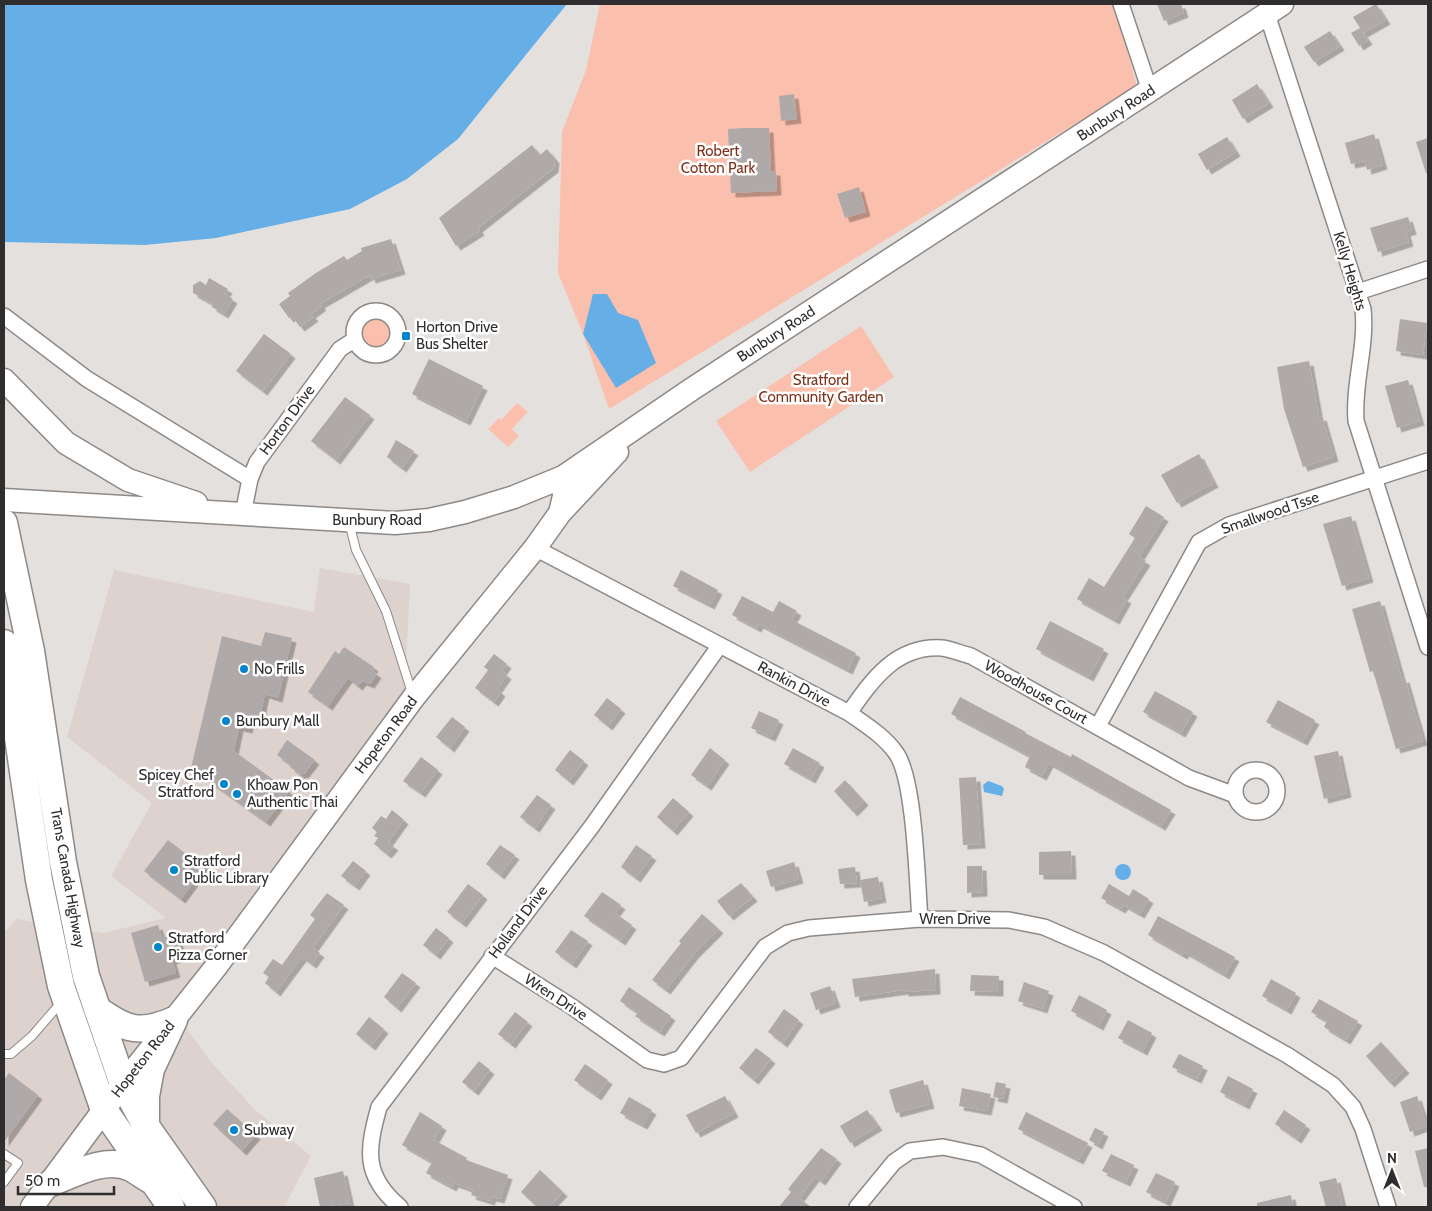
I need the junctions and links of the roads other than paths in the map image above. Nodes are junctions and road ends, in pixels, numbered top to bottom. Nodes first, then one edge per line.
1 (1121, 4) edge
2 (1275, 9) edge
3 (1150, 91) junction
4 (1428, 269) edge
5 (1358, 292) junction
6 (4, 316) edge
7 (354, 340) dead end
8 (4, 380) edge
9 (653, 416) junction
10 (1428, 461) edge
11 (563, 477) junction
12 (1374, 477) junction
13 (250, 479) junction
14 (4, 500) edge
15 (233, 513) junction
16 (560, 513) junction
17 (349, 522) junction
18 (4, 523) edge
19 (535, 548) junction
20 (4, 643) edge
21 (720, 646) junction
22 (1428, 648) edge
23 (414, 697) junction
24 (850, 713) junction
25 (1098, 726) junction
26 (1235, 795) dead end
27 (920, 919) junction
28 (492, 956) junction
29 (56, 1007) dead end
30 (97, 1010) junction
31 (174, 1020) junction
32 (6, 1055) edge
33 (123, 1084) junction
34 (104, 1110) junction
35 (146, 1126) junction
36 (4, 1154) edge
37 (152, 1181) junction
38 (4, 1182) edge
39 (50, 1183) junction
40 (32, 1207) edge
41 (171, 1207) edge
42 (203, 1207) edge
43 (400, 1207) edge
44 (857, 1207) edge
45 (1074, 1207) edge
46 (1388, 1207) edge

1 - 3 street
2 - 3 main road, Bunbury Road
2 - 5 street, Kelly Heights
3 - 9 main road, Bunbury Road
4 - 5 street
5 - 12 street, Kelly Heights
6 - 13 street
7 - 13 street, Horton Drive
8 - 15 main road, Bunbury Road
9 - 11 main road, Bunbury Road
9 - 16 main road
10 - 12 street, Smallwood Tsse
11 - 16 main road, Hopeton Road
11 - 17 main road, Bunbury Road
12 - 22 street, Kelly Heights
12 - 25 street, Smallwood Tsse
13 - 15 street, Horton Drive
14 - 15 main road, Bunbury Road
15 - 17 main road, Bunbury Road
16 - 19 main road, Hopeton Road
17 - 23 lane
18 - 30 highway, Trans Canada Highway
19 - 21 street, Rankin Drive
19 - 23 main road, Hopeton Road
20 - 34 highway, Trans Canada Highway
21 - 24 street, Rankin Drive
21 - 28 street, Holland Drive
23 - 31 main road, Hopeton Road
24 - 25 street, Woodhouse Court
24 - 27 street, Rankin Drive
25 - 26 street, Woodhouse Court
27 - 28 street, Wren Drive
27 - 46 street, Wren Drive
28 - 43 street, Holland Drive
29 - 32 lane
30 - 31 highway
30 - 33 highway, Trans Canada Highway
31 - 33 main road, Hopeton Road
31 - 35 highway
33 - 34 main road, Hopeton Road
33 - 35 highway, Trans Canada Highway
34 - 37 highway, Trans Canada Highway
34 - 39 main road, Hopeton Road
35 - 42 highway, Trans Canada Highway
36 - 38 lane
37 - 39 highway
37 - 41 highway, Trans Canada Highway
39 - 40 main road, Hopeton Road
44 - 45 street

